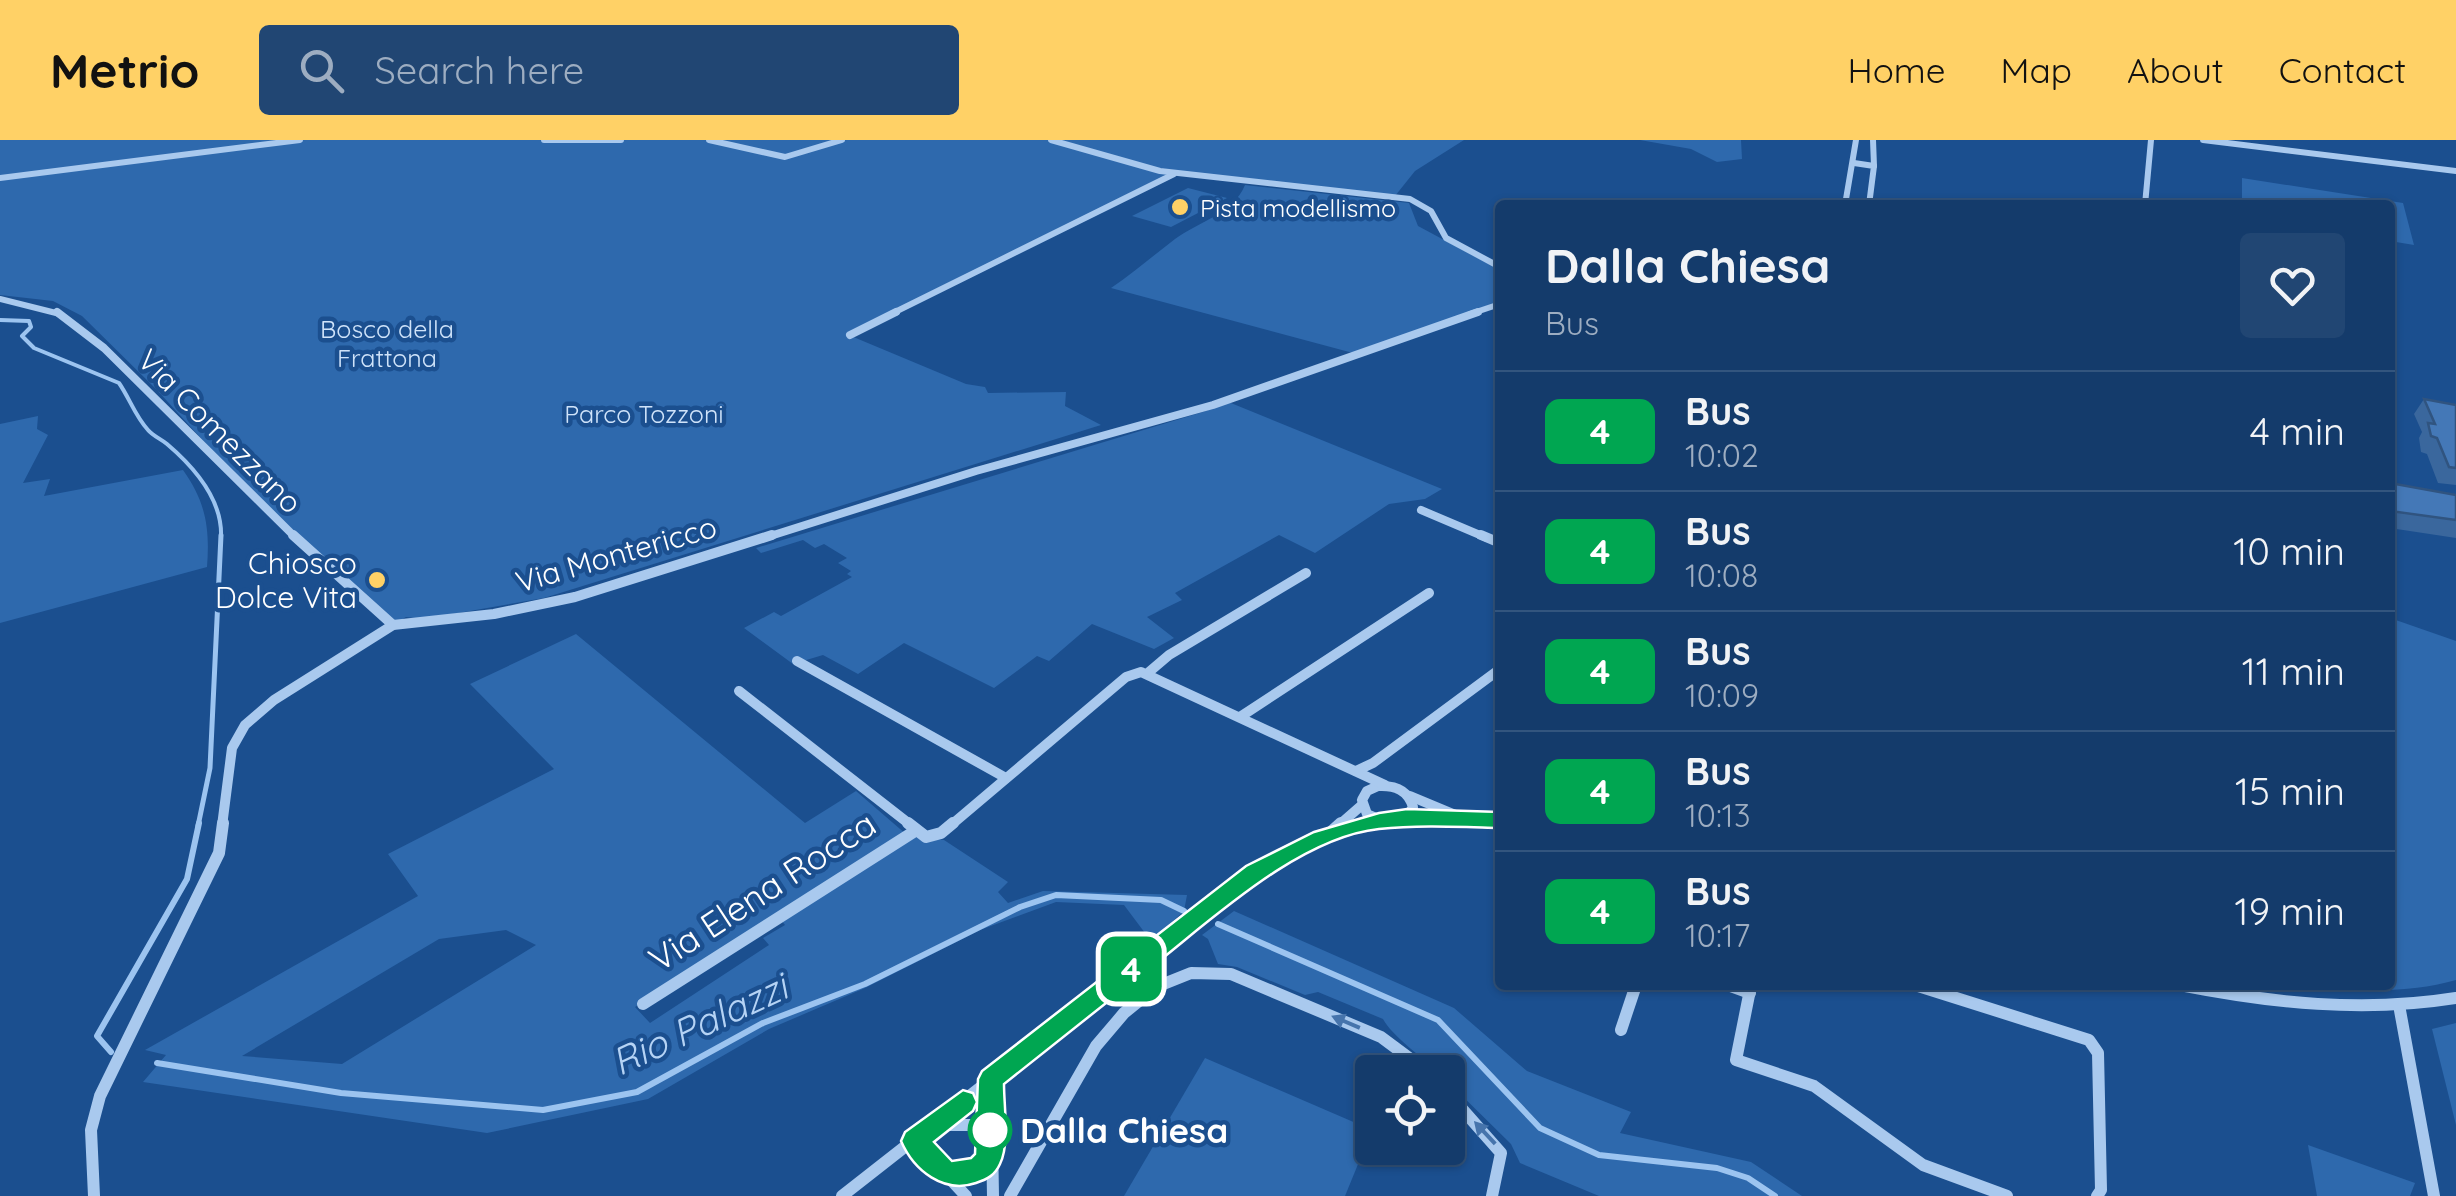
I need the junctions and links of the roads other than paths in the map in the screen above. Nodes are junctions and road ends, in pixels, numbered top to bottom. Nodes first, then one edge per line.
1 (300, 140) edge
2 (544, 140) edge
3 (621, 140) edge
4 (709, 140) edge
5 (842, 140) edge
6 (1052, 140) edge
7 (1856, 140) edge
8 (1872, 140) edge
9 (2151, 140) edge
10 (2203, 140) edge
11 (1854, 164) junction
12 (1874, 166) junction
13 (2456, 171) edge
14 (1175, 173) junction
15 (0, 178) edge
16 (1845, 200) edge
17 (1869, 200) edge
18 (2145, 200) edge
19 (1495, 264) edge
20 (0, 299) edge
21 (1495, 306) edge
22 (850, 335) dead end
23 (1421, 510) dead end
24 (1495, 541) edge
25 (1306, 572) dead end
26 (1429, 593) dead end
27 (392, 626) junction
28 (798, 662) dead end
29 (1149, 672) junction
30 (1495, 673) edge
31 (739, 691) dead end
32 (1240, 717) junction
33 (1373, 763) junction
34 (1356, 771) junction
35 (1006, 778) junction
36 (1388, 786) junction
37 (1367, 792) junction
38 (1410, 796) junction
39 (1362, 804) junction
40 (1407, 817) junction
41 (1463, 818) junction
42 (1495, 820) edge
43 (1379, 821) junction
44 (915, 831) junction
45 (1322, 838) junction
46 (1634, 990) edge
47 (1750, 990) edge
48 (1931, 990) edge
49 (2203, 990) edge
50 (2456, 998) edge
51 (643, 1004) dead end
52 (2399, 1005) junction
53 (1621, 1030) dead end
54 (1406, 1055) edge
55 (991, 1079) junction
56 (1465, 1111) edge
57 (936, 1125) junction
58 (914, 1141) junction
59 (991, 1143) junction
60 (944, 1172) junction
61 (1495, 1188) edge
62 (94, 1196) edge
63 (842, 1196) edge
64 (966, 1196) edge
65 (993, 1196) edge
66 (1010, 1196) edge
67 (2007, 1196) edge
68 (2097, 1196) edge
69 (2434, 1196) edge

1 - 15 street
2 - 3 street
4 - 5 street
6 - 14 street
7 - 11 street
8 - 12 street
9 - 18 street
10 - 13 street
11 - 12 street
11 - 16 street
12 - 17 street
14 - 19 street
14 - 22 street
20 - 27 street, Via Comezzano
21 - 27 street, Via Montericco
23 - 24 street
25 - 29 street
26 - 32 street
27 - 62 street, Via Montericco
28 - 35 street
29 - 32 street
29 - 35 street
30 - 33 street
31 - 44 street
32 - 34 street
33 - 34 street
33 - 36 street
34 - 36 street
34 - 37 street
35 - 44 street
36 - 37 street
36 - 38 street
37 - 39 street
38 - 40 street
38 - 41 street
39 - 43 street
39 - 45 street
40 - 41 street
40 - 43 street
41 - 42 street
43 - 45 street
44 - 51 street, Via Elena Rocca
45 - 55 street
46 - 53 street
47 - 67 street
48 - 68 street
49 - 52 street
50 - 52 street
52 - 69 street
54 -> 66 street
55 - 57 street
55 - 59 street
61 -> 56 street
57 - 58 street
57 - 59 street
58 - 60 street
58 - 63 street
59 - 60 street
59 - 65 street
60 - 64 street

